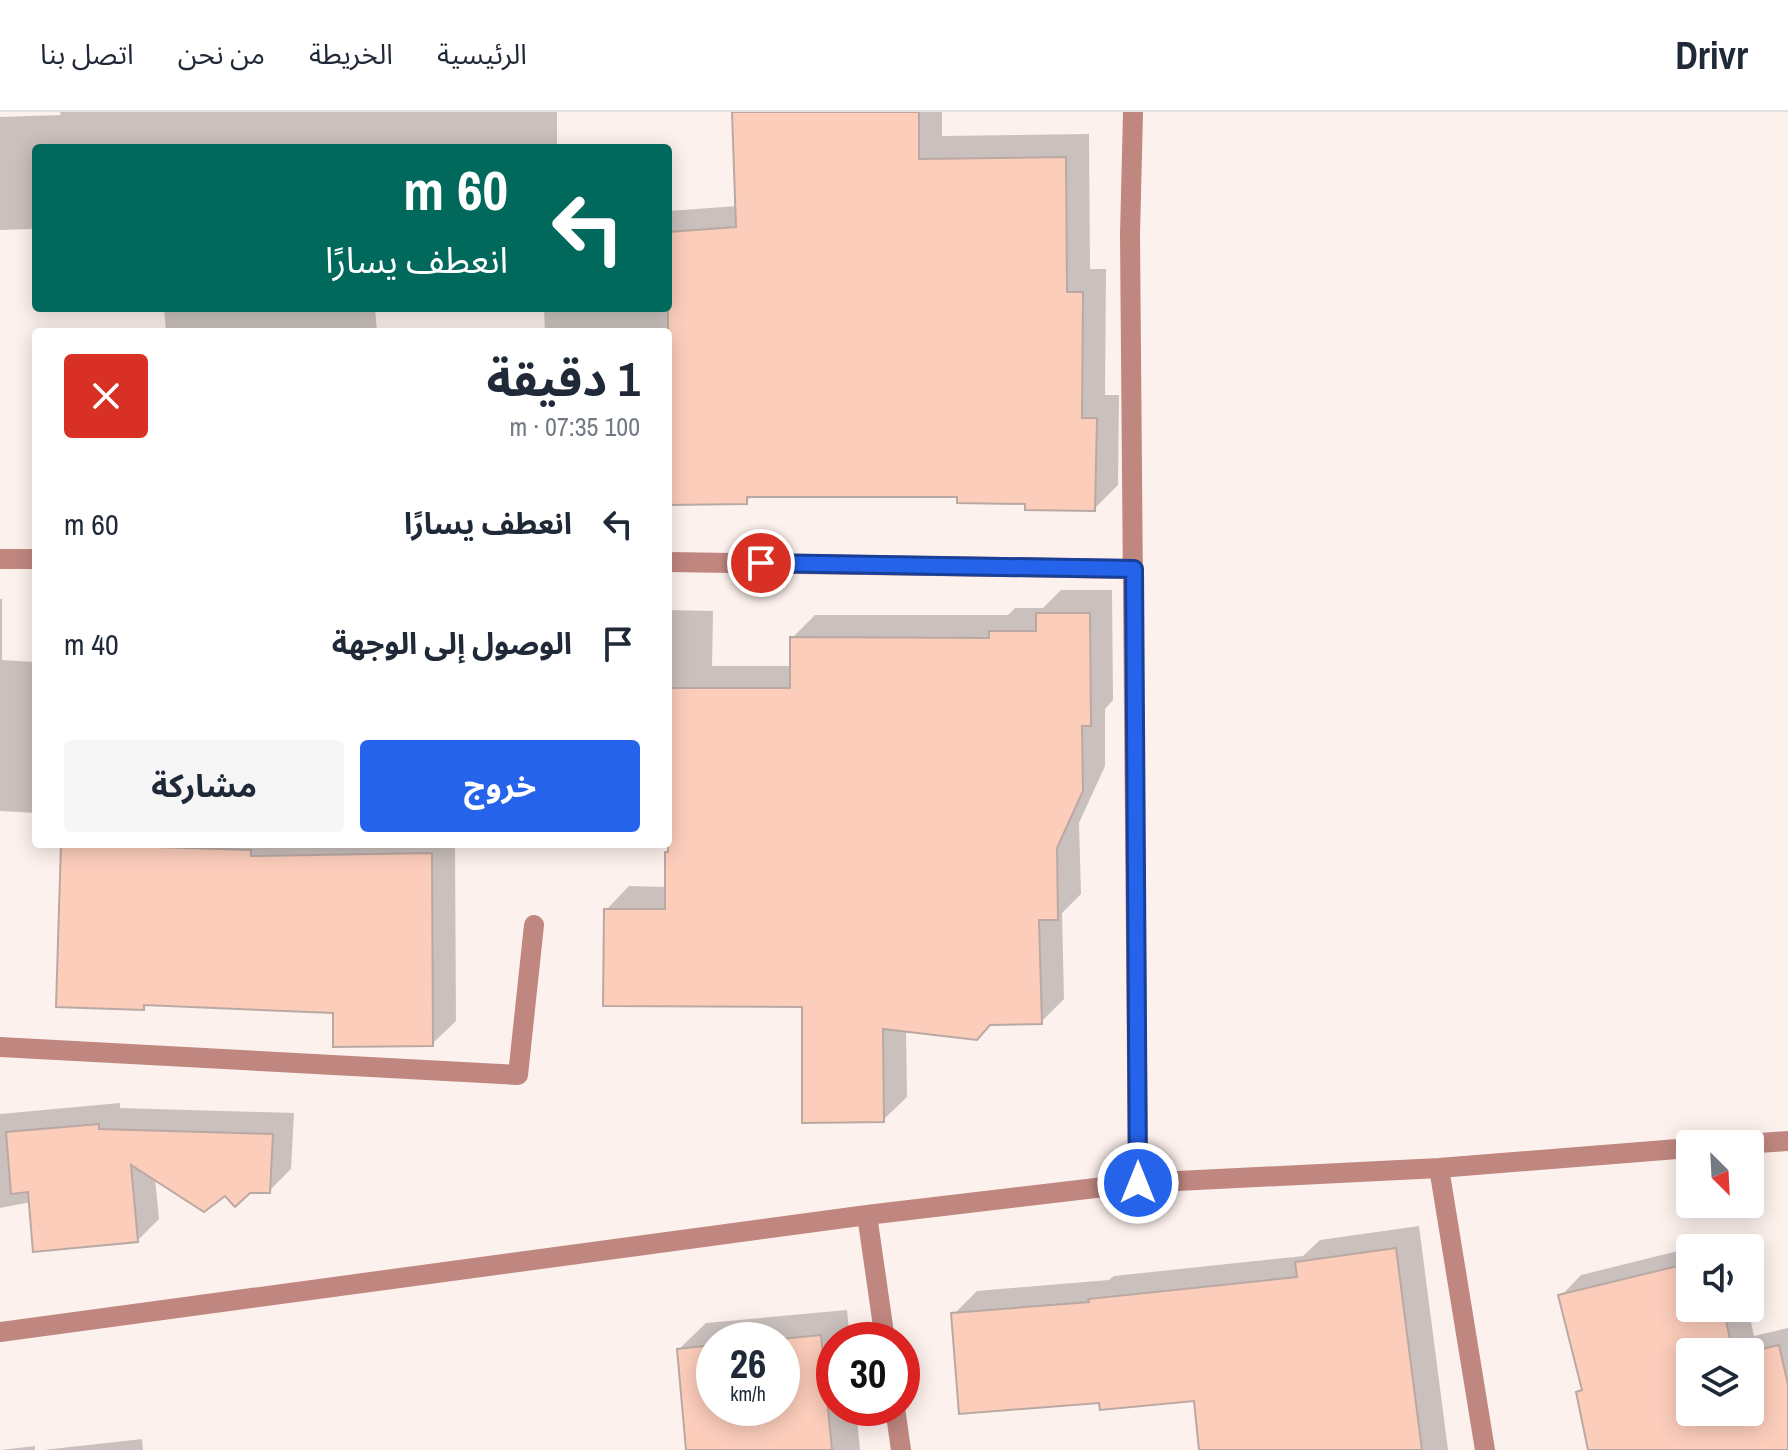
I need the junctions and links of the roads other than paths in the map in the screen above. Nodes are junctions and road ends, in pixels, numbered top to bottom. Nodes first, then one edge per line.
1 (1133, 112) edge
2 (0, 559) edge
3 (32, 559) edge
4 (672, 562) edge
5 (1134, 569) junction
6 (534, 925) dead end
7 (0, 1047) edge
8 (1788, 1141) edge
9 (1764, 1143) edge
10 (1676, 1149) edge
11 (1439, 1168) junction
12 (1138, 1183) junction
13 (867, 1215) junction
14 (882, 1322) edge
15 (0, 1332) edge
16 (898, 1426) edge
17 (901, 1450) edge
18 (1485, 1450) edge

1 - 5 street
2 - 3 street
4 - 5 street
5 - 12 street
6 - 7 street
8 - 9 street
10 - 11 street
11 - 12 street
11 - 18 street
12 - 13 street
13 - 14 street
13 - 15 street
16 - 17 street

